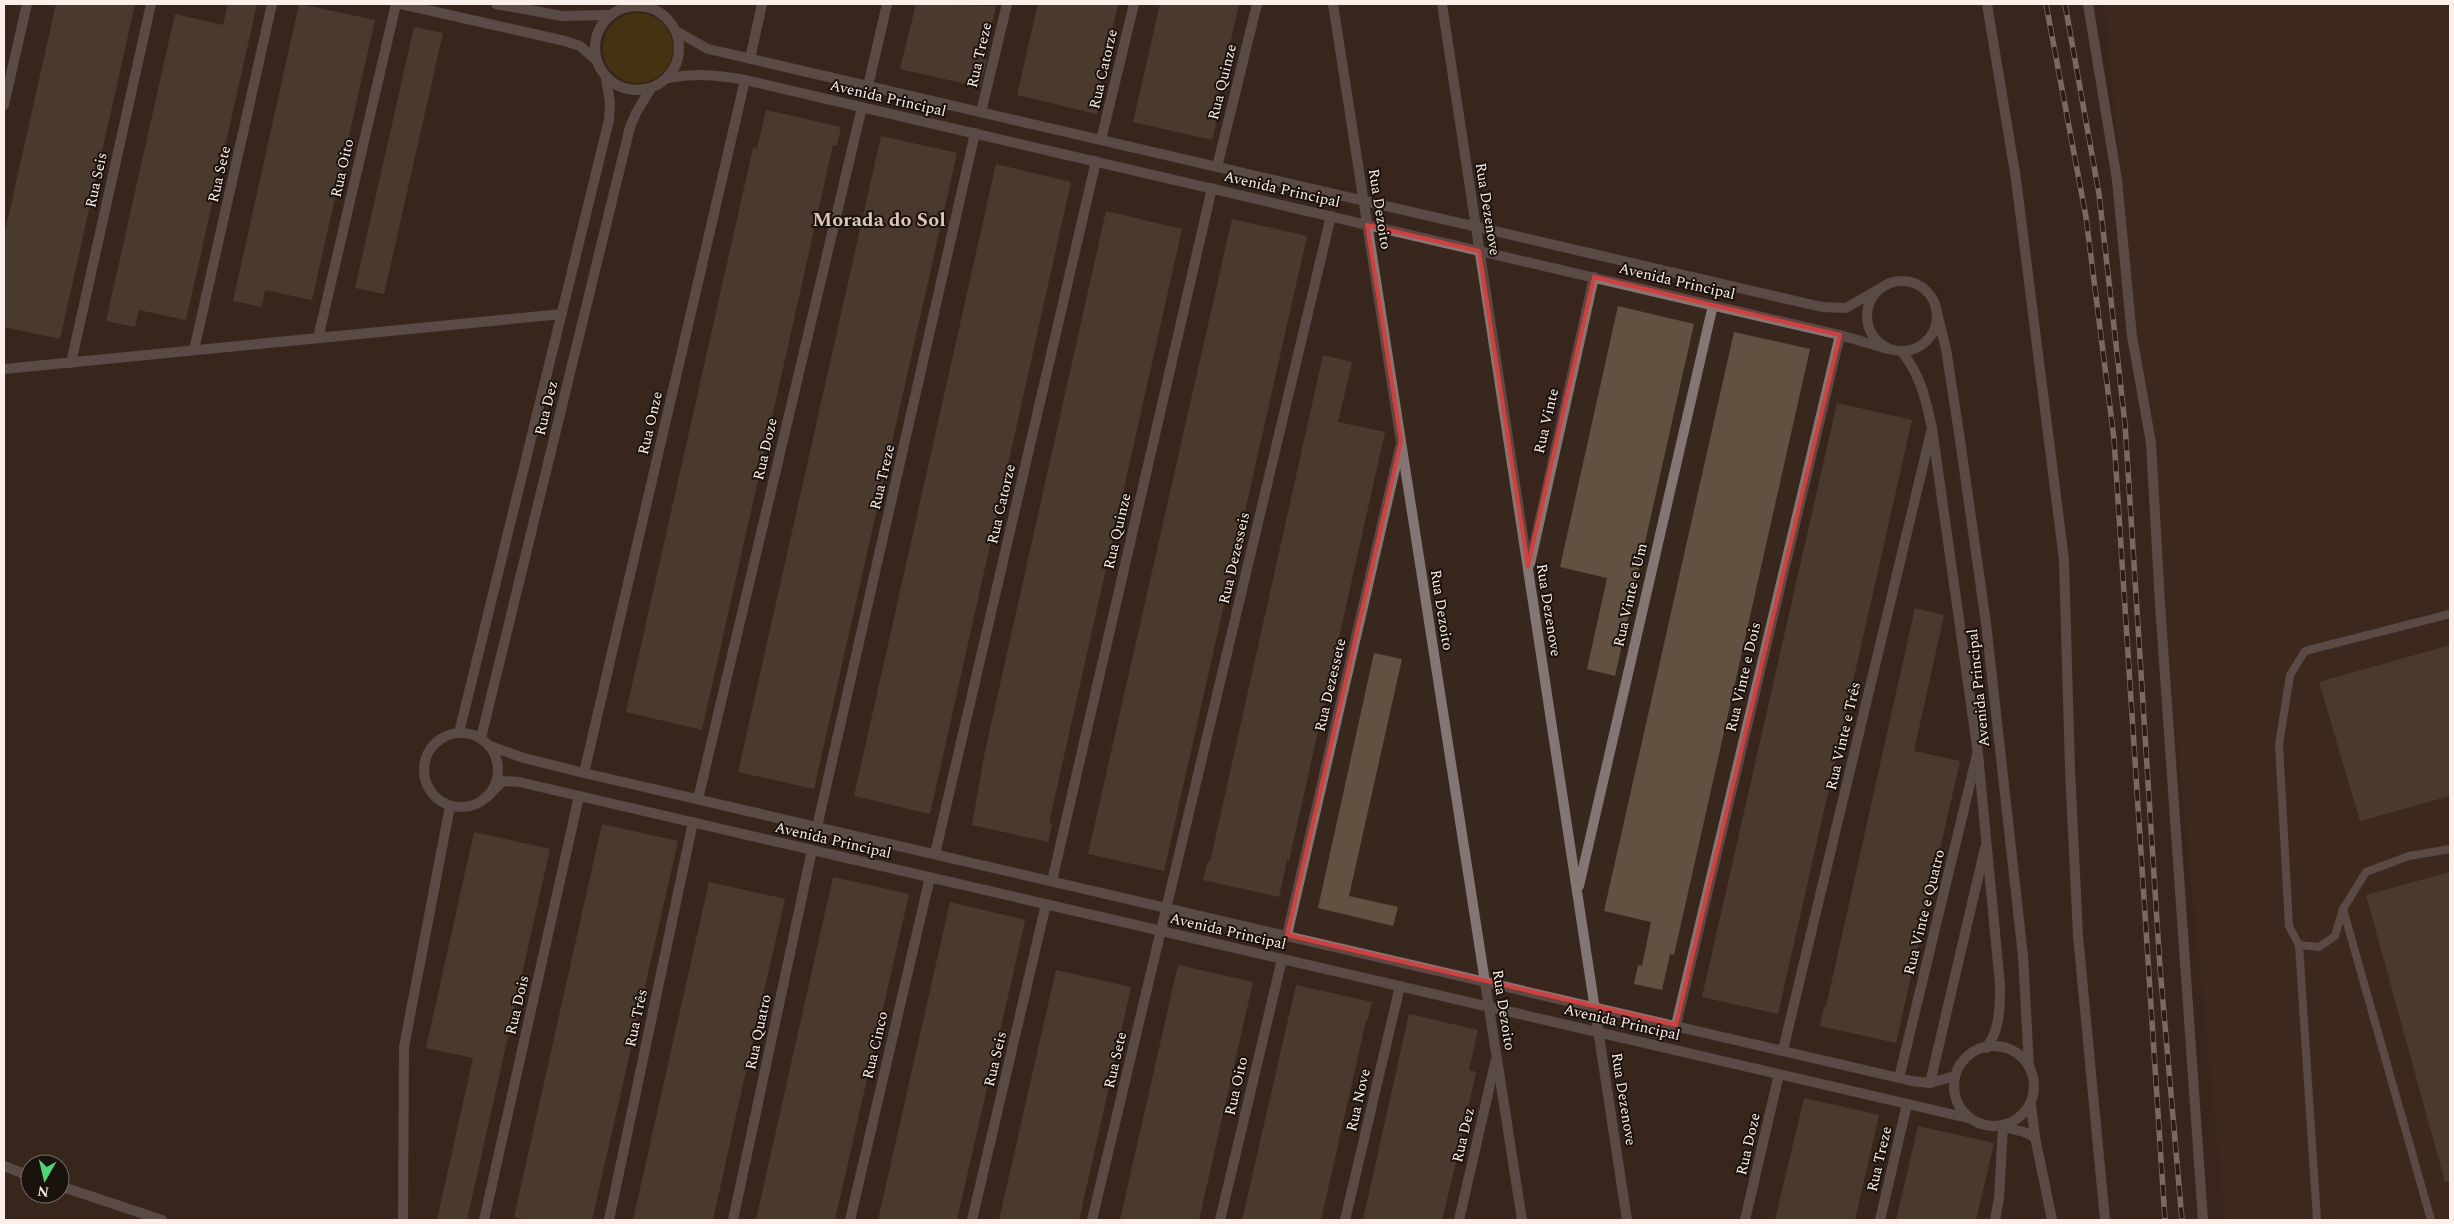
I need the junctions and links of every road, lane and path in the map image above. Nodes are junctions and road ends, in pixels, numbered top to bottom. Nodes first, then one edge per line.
1 (27, 4) edge
2 (151, 4) edge
3 (272, 4) edge
4 (396, 4) edge
5 (401, 4) edge
6 (496, 4) edge
7 (762, 4) edge
8 (887, 4) edge
9 (1007, 4) edge
10 (1134, 4) edge
11 (1257, 4) edge
12 (1333, 4) edge
13 (1442, 4) edge
14 (1987, 4) edge
15 (2088, 4) edge
16 (641, 5) edge
17 (517, 6) edge
18 (610, 15) junction
19 (676, 31) junction
20 (750, 59) junction
21 (596, 60) junction
22 (606, 78) junction
23 (668, 78) junction
24 (745, 80) junction
25 (868, 86) junction
26 (651, 88) junction
27 (4, 105) edge
28 (862, 107) junction
29 (981, 112) junction
30 (975, 133) junction
31 (1101, 140) junction
32 (1096, 161) junction
33 (1217, 167) junction
34 (1212, 188) junction
35 (1363, 200) junction
36 (1331, 216) junction
37 (1367, 224) junction
38 (1476, 227) junction
39 (1479, 251) junction
40 (1594, 278) junction
41 (1879, 289) junction
42 (1713, 305) junction
43 (1936, 309) junction
44 (562, 314) junction
45 (1840, 335) junction
46 (318, 338) junction
47 (1888, 349) junction
48 (194, 350) junction
49 (1900, 351) junction
50 (71, 363) junction
51 (4, 369) edge
52 (1932, 428) junction
53 (1401, 441) junction
54 (1528, 570) junction
55 (2450, 614) edge
56 (459, 733) junction
57 (481, 738) junction
58 (490, 746) junction
59 (1978, 754) junction
60 (584, 773) junction
61 (579, 796) junction
62 (487, 798) junction
63 (698, 799) junction
64 (450, 806) junction
65 (693, 822) junction
66 (817, 827) junction
67 (1987, 840) junction
68 (2450, 849) edge
69 (812, 850) junction
70 (935, 854) junction
71 (930, 877) junction
72 (1052, 881) junction
73 (1577, 892) junction
74 (1046, 904) junction
75 (1166, 908) junction
76 (2343, 908) junction
77 (1161, 931) junction
78 (1288, 935) junction
79 (2299, 945) junction
80 (1282, 959) junction
81 (1485, 981) junction
82 (1400, 986) junction
83 (1595, 1006) junction
84 (1489, 1007) junction
85 (1676, 1025) junction
86 (1599, 1032) junction
87 (1986, 1048) junction
88 (1783, 1050) junction
89 (1496, 1057) junction
90 (2029, 1066) junction
91 (1779, 1074) junction
92 (1955, 1076) junction
93 (1899, 1078) junction
94 (1930, 1083) junction
95 (1907, 1104) junction
96 (2031, 1105) junction
97 (1968, 1118) junction
98 (2003, 1126) junction
99 (2035, 1138) junction
100 (4, 1166) edge
101 (20, 1172) edge
102 (70, 1189) edge
103 (162, 1220) edge
104 (403, 1220) edge
105 (484, 1220) edge
106 (609, 1220) edge
107 (733, 1220) edge
108 (850, 1220) edge
109 (972, 1220) edge
110 (1092, 1220) edge
111 (1220, 1220) edge
112 (1345, 1220) edge
113 (1459, 1220) edge
114 (1522, 1220) edge
115 (1627, 1220) edge
116 (1745, 1220) edge
117 (1880, 1220) edge
118 (1995, 1220) edge
119 (2052, 1220) edge
120 (2105, 1220) edge
121 (2203, 1220) edge
122 (2318, 1220) edge
123 (2431, 1220) edge

1 - 27 street
2 - 50 street, Rua Seis
3 - 48 street, Rua Sete
4 - 46 street, Rua Oito
5 - 21 street
6 - 17 street
7 - 20 street
8 - 25 street
9 - 29 street, Rua Treze
10 - 31 street, Rua Catorze
11 - 33 street, Rua Quinze
12 - 35 street, Rua Dezoito
13 - 38 street, Rua Dezenove
14 - 120 street
15 - 121 street
16 - 18 street, Avenida Principal
16 - 19 street, Avenida Principal
17 - 18 street, Avenida Principal
18 - 21 street
19 - 20 street, Avenida Principal
19 - 23 street
20 - 25 street, Avenida Principal
21 - 22 street
22 - 26 street, Avenida Principal
22 - 44 street
23 - 24 street, Avenida Principal
23 - 26 street, Avenida Principal
24 - 28 street, Avenida Principal
24 - 60 street, Rua Onze
25 - 29 street, Avenida Principal
26 - 57 street, Rua Dez
28 - 30 street, Avenida Principal
28 - 63 street, Rua Doze
29 - 31 street, Avenida Principal
30 - 32 street, Avenida Principal
30 - 66 street, Rua Treze
31 - 33 street, Avenida Principal
32 - 34 street, Avenida Principal
32 - 70 street, Rua Catorze
33 - 35 street, Avenida Principal
34 - 36 street, Avenida Principal
34 - 72 street, Rua Quinze
35 - 37 street, Rua Dezoito
35 - 38 street, Avenida Principal
36 - 37 street, Avenida Principal
36 - 75 street, Rua Dezesseis
37 - 39 street, Avenida Principal
37 - 53 street, Rua Dezoito
38 - 39 street, Rua Dezenove
38 - 41 street, Avenida Principal
39 - 40 street, Avenida Principal
39 - 54 street, Rua Dezenove
40 - 42 street, Avenida Principal
40 - 54 street, Rua Vinte
41 - 43 street, Avenida Principal
41 - 47 street
42 - 45 street, Avenida Principal
42 - 73 street, Rua Vinte e Um
43 - 49 street, Avenida Principal
43 - 90 street, Avenida Principal
44 - 46 street
44 - 56 street
45 - 47 street, Avenida Principal
45 - 85 street, Rua Vinte e Dois
46 - 48 street
47 - 49 street, Avenida Principal
48 - 50 street
49 - 52 street, Avenida Principal
50 - 51 street
52 - 59 street, Avenida Principal
52 - 88 street, Rua Vinte e Três
53 - 78 street, Rua Dezessete
53 - 81 street, Rua Dezoito
54 - 73 street, Rua Dezenove
55 - 79 lane
56 - 57 street, Avenida Principal
56 - 64 street
57 - 58 street, Avenida Principal
58 - 60 street, Avenida Principal
58 - 62 street, Avenida Principal
59 - 67 street, Avenida Principal
59 - 93 street, Rua Vinte e Quatro
60 - 63 street, Avenida Principal
61 - 62 street, Avenida Principal
61 - 65 street, Avenida Principal
61 - 105 street, Rua Dois
62 - 64 street, Avenida Principal
63 - 66 street, Avenida Principal
64 - 104 street
65 - 69 street, Avenida Principal
65 - 106 street, Rua Três
66 - 70 street, Avenida Principal
67 - 87 street, Avenida Principal
67 - 94 street
68 - 76 lane
69 - 71 street, Avenida Principal
69 - 107 street, Rua Quatro
70 - 72 street, Avenida Principal
71 - 74 street, Avenida Principal
71 - 108 street, Rua Cinco
72 - 75 street, Avenida Principal
73 - 83 street, Rua Dezenove
74 - 77 street, Avenida Principal
74 - 109 street, Rua Seis
75 - 77 street, Rua Sete
75 - 78 street, Avenida Principal
76 - 79 lane
76 - 123 lane
77 - 80 street, Avenida Principal
77 - 110 street, Rua Sete
78 - 81 street, Avenida Principal
79 - 122 lane
80 - 82 street, Avenida Principal
80 - 111 street, Rua Oito
81 - 83 street, Avenida Principal
81 - 84 street, Rua Dezoito
82 - 84 street, Avenida Principal
82 - 112 street, Rua Nove
83 - 85 street, Avenida Principal
83 - 86 street, Rua Dezenove
84 - 86 street, Avenida Principal
84 - 89 street, Rua Dezoito
85 - 88 street, Avenida Principal
86 - 91 street, Avenida Principal
86 - 115 street, Rua Dezenove
87 - 90 street
87 - 92 street
88 - 93 street, Avenida Principal
89 - 113 street, Rua Dez
89 - 114 street, Rua Dezoito
90 - 96 street, Avenida Principal
91 - 95 street, Avenida Principal
91 - 116 street, Rua Doze
92 - 94 street, Avenida Principal
92 - 97 street
93 - 94 street, Avenida Principal
95 - 97 street, Avenida Principal
95 - 117 street, Rua Treze
96 - 98 street
96 - 99 street, Avenida Principal
97 - 98 street, Avenida Principal
98 - 99 street, Avenida Principal
98 - 118 street
99 - 119 street
100 - 101 street
102 - 103 street

